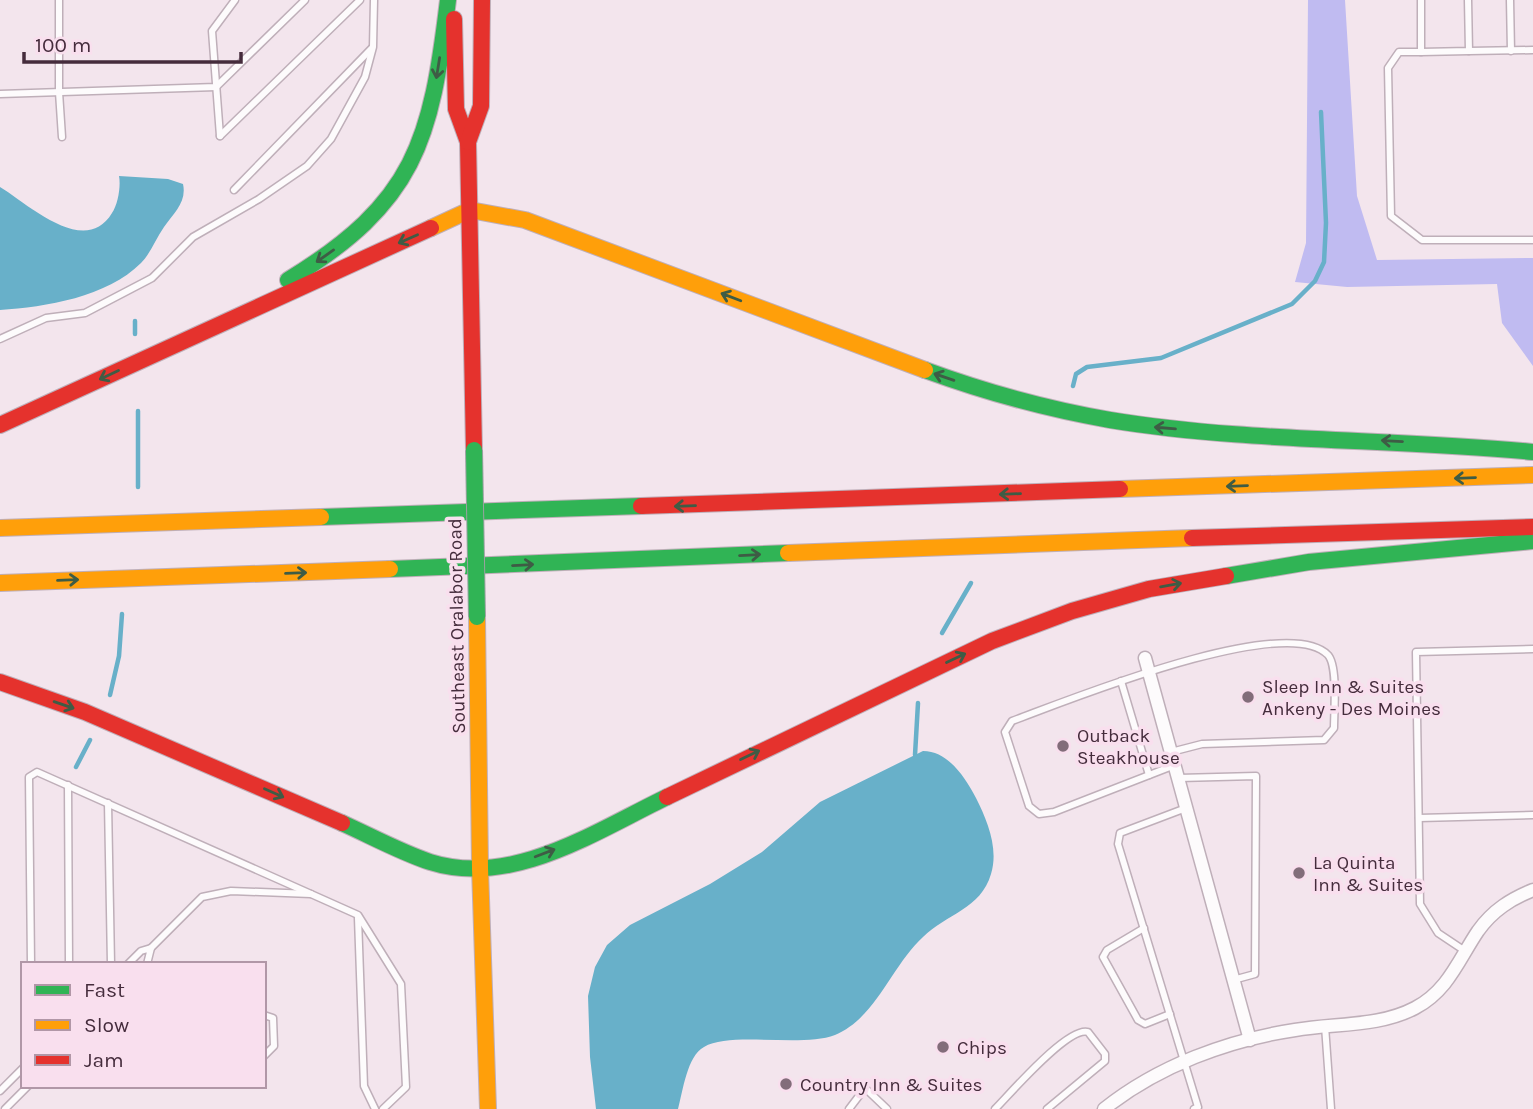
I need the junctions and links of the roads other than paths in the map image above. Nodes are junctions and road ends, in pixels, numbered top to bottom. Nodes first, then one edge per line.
1 (59, 0) edge
2 (235, 0) edge
3 (304, 0) edge
4 (360, 0) edge
5 (374, 0) edge
6 (448, 0) edge
7 (453, 0) edge
8 (482, 0) edge
9 (1420, 0) edge
10 (1468, 0) edge
11 (1510, 0) edge
12 (373, 47) junction
13 (1533, 50) edge
14 (1469, 51) junction
15 (1511, 51) junction
16 (1421, 52) junction
17 (216, 87) junction
18 (59, 92) junction
19 (0, 94) edge
20 (62, 137) dead end
21 (468, 142) junction
22 (234, 190) dead end
23 (470, 211) junction
24 (1533, 240) edge
25 (0, 339) edge
26 (171, 347) junction
27 (0, 425) edge
28 (1533, 452) edge
29 (1533, 475) edge
30 (1533, 527) edge
31 (0, 528) edge
32 (1533, 541) edge
33 (0, 583) edge
34 (1533, 649) edge
35 (1145, 657) dead end
36 (1149, 671) junction
37 (1121, 681) junction
38 (0, 682) edge
39 (1171, 752) junction
40 (1177, 772) junction
41 (1149, 775) junction
42 (68, 785) junction
43 (108, 803) junction
44 (1186, 808) junction
45 (1533, 815) edge
46 (1419, 818) junction
47 (480, 868) junction
48 (1533, 890) edge
49 (311, 894) junction
50 (358, 915) junction
51 (1144, 928) junction
52 (151, 948) junction
53 (1466, 952) junction
54 (31, 962) edge
55 (69, 962) edge
56 (111, 962) edge
57 (130, 962) edge
58 (148, 962) edge
59 (1233, 979) junction
60 (1170, 1014) junction
61 (266, 1016) edge
62 (1325, 1026) junction
63 (1250, 1040) junction
64 (266, 1054) edge
65 (1184, 1062) junction
66 (21, 1070) edge
67 (26, 1088) edge
68 (0, 1091) edge
69 (1197, 1108) edge
70 (5, 1109) edge
71 (375, 1109) edge
72 (383, 1109) edge
73 (488, 1109) edge
74 (849, 1109) edge
75 (887, 1109) edge
76 (995, 1109) edge
77 (1047, 1109) edge
78 (1104, 1109) edge
79 (1331, 1109) edge

1 - 18 lane
2 - 17 lane
3 - 17 lane
4 - 17 lane
5 - 12 lane
6 -> 26 main road
7 - 21 main road, Southeast Oralabor Road
8 - 21 main road, Southeast Oralabor Road
9 - 16 lane
10 - 14 lane
11 - 15 lane
12 - 22 lane
12 - 25 lane
13 - 15 lane
14 - 15 lane
14 - 16 lane
16 - 24 lane
17 - 18 lane
18 - 19 lane
18 - 20 lane
21 - 23 main road, Southeast Oralabor Road
23 -> 26 main road
28 -> 23 main road
23 - 47 main road, Southeast Oralabor Road, bridge
26 -> 27 main road
29 -> 31 main road
33 -> 30 main road
47 -> 32 main road
34 - 46 lane
35 - 36 street
36 - 37 lane
36 - 39 street
36 - 39 lane
37 - 41 lane
37 - 41 lane
38 -> 47 main road
39 - 40 street
40 - 41 lane
40 - 44 street
40 - 59 lane
42 - 43 lane
42 - 54 lane
42 - 55 lane
43 - 49 lane
43 - 56 lane
44 - 51 lane
44 - 59 street
45 - 46 lane
46 - 53 lane
47 - 73 main road, Southeast Oralabor Road
48 - 53 street
49 - 50 lane
49 - 52 lane
50 - 71 lane
50 - 72 lane
51 - 60 lane
51 - 60 lane
52 - 57 lane
52 - 58 lane
53 - 62 street
59 - 63 street
60 - 65 lane
61 - 64 lane
62 - 63 street
62 - 79 lane
63 - 65 street
65 - 69 lane
65 - 78 street
66 - 68 lane
67 - 70 lane
74 - 75 lane
76 - 77 lane

